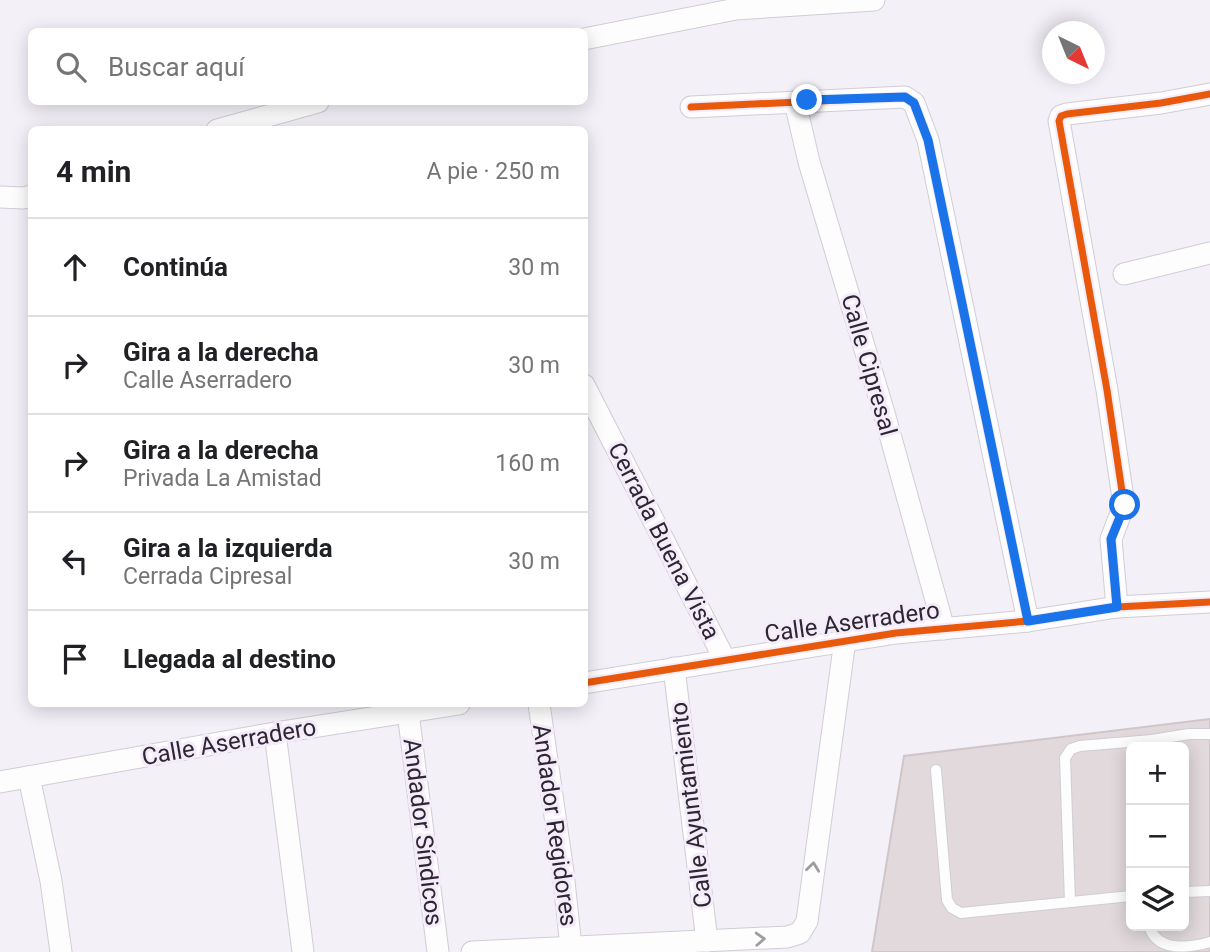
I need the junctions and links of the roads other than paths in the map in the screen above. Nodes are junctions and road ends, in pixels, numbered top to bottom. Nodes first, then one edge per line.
1 (874, 0) edge
2 (588, 39) edge
3 (1210, 94) edge
4 (795, 102) junction
5 (307, 105) edge
6 (691, 107) dead end
7 (231, 126) edge
8 (0, 197) edge
9 (27, 197) edge
10 (1210, 253) edge
11 (1124, 274) dead end
12 (588, 393) edge
13 (1210, 601) edge
14 (1117, 607) junction
15 (1028, 621) junction
16 (944, 629) junction
17 (845, 640) junction
18 (725, 660) junction
19 (674, 668) junction
20 (588, 682) edge
21 (440, 707) edge
22 (539, 707) edge
23 (408, 712) junction
24 (275, 733) junction
25 (1210, 734) edge
26 (1156, 742) edge
27 (1126, 744) edge
28 (936, 770) dead end
29 (29, 777) junction
30 (0, 782) edge
31 (1210, 891) edge
32 (1189, 892) edge
33 (1126, 896) edge
34 (1070, 902) junction
35 (1150, 931) edge
36 (707, 941) junction
37 (1210, 942) edge
38 (571, 947) junction
39 (61, 952) edge
40 (303, 952) edge
41 (438, 952) edge
42 (472, 952) edge

1 - 2 street
3 - 14 street
4 - 6 street
4 - 15 street
4 - 16 street, Calle Cipresal
5 - 7 street
8 - 9 street
10 - 11 street
12 - 18 street, Cerrada Buena Vista
13 - 14 street, Calle Aserradero
14 - 15 street, Calle Aserradero
15 - 16 street, Calle Aserradero
16 - 17 street, Calle Aserradero
17 - 18 street, Calle Aserradero
36 -> 17 street
18 - 19 street, Calle Aserradero
19 - 20 street, Calle Aserradero
19 - 36 street, Calle Ayuntamiento
21 - 23 street, Calle Aserradero
22 - 38 street, Andador Regidores
23 - 24 street, Calle Aserradero
23 - 41 street, Andador Síndicos
24 - 29 street, Calle Aserradero
24 - 40 street
25 - 26 lane
27 - 34 lane
28 - 34 lane
29 - 30 street, Calle Aserradero
29 - 39 street
31 - 32 lane
33 - 34 lane
35 - 37 lane
36 - 38 street
38 - 42 street

